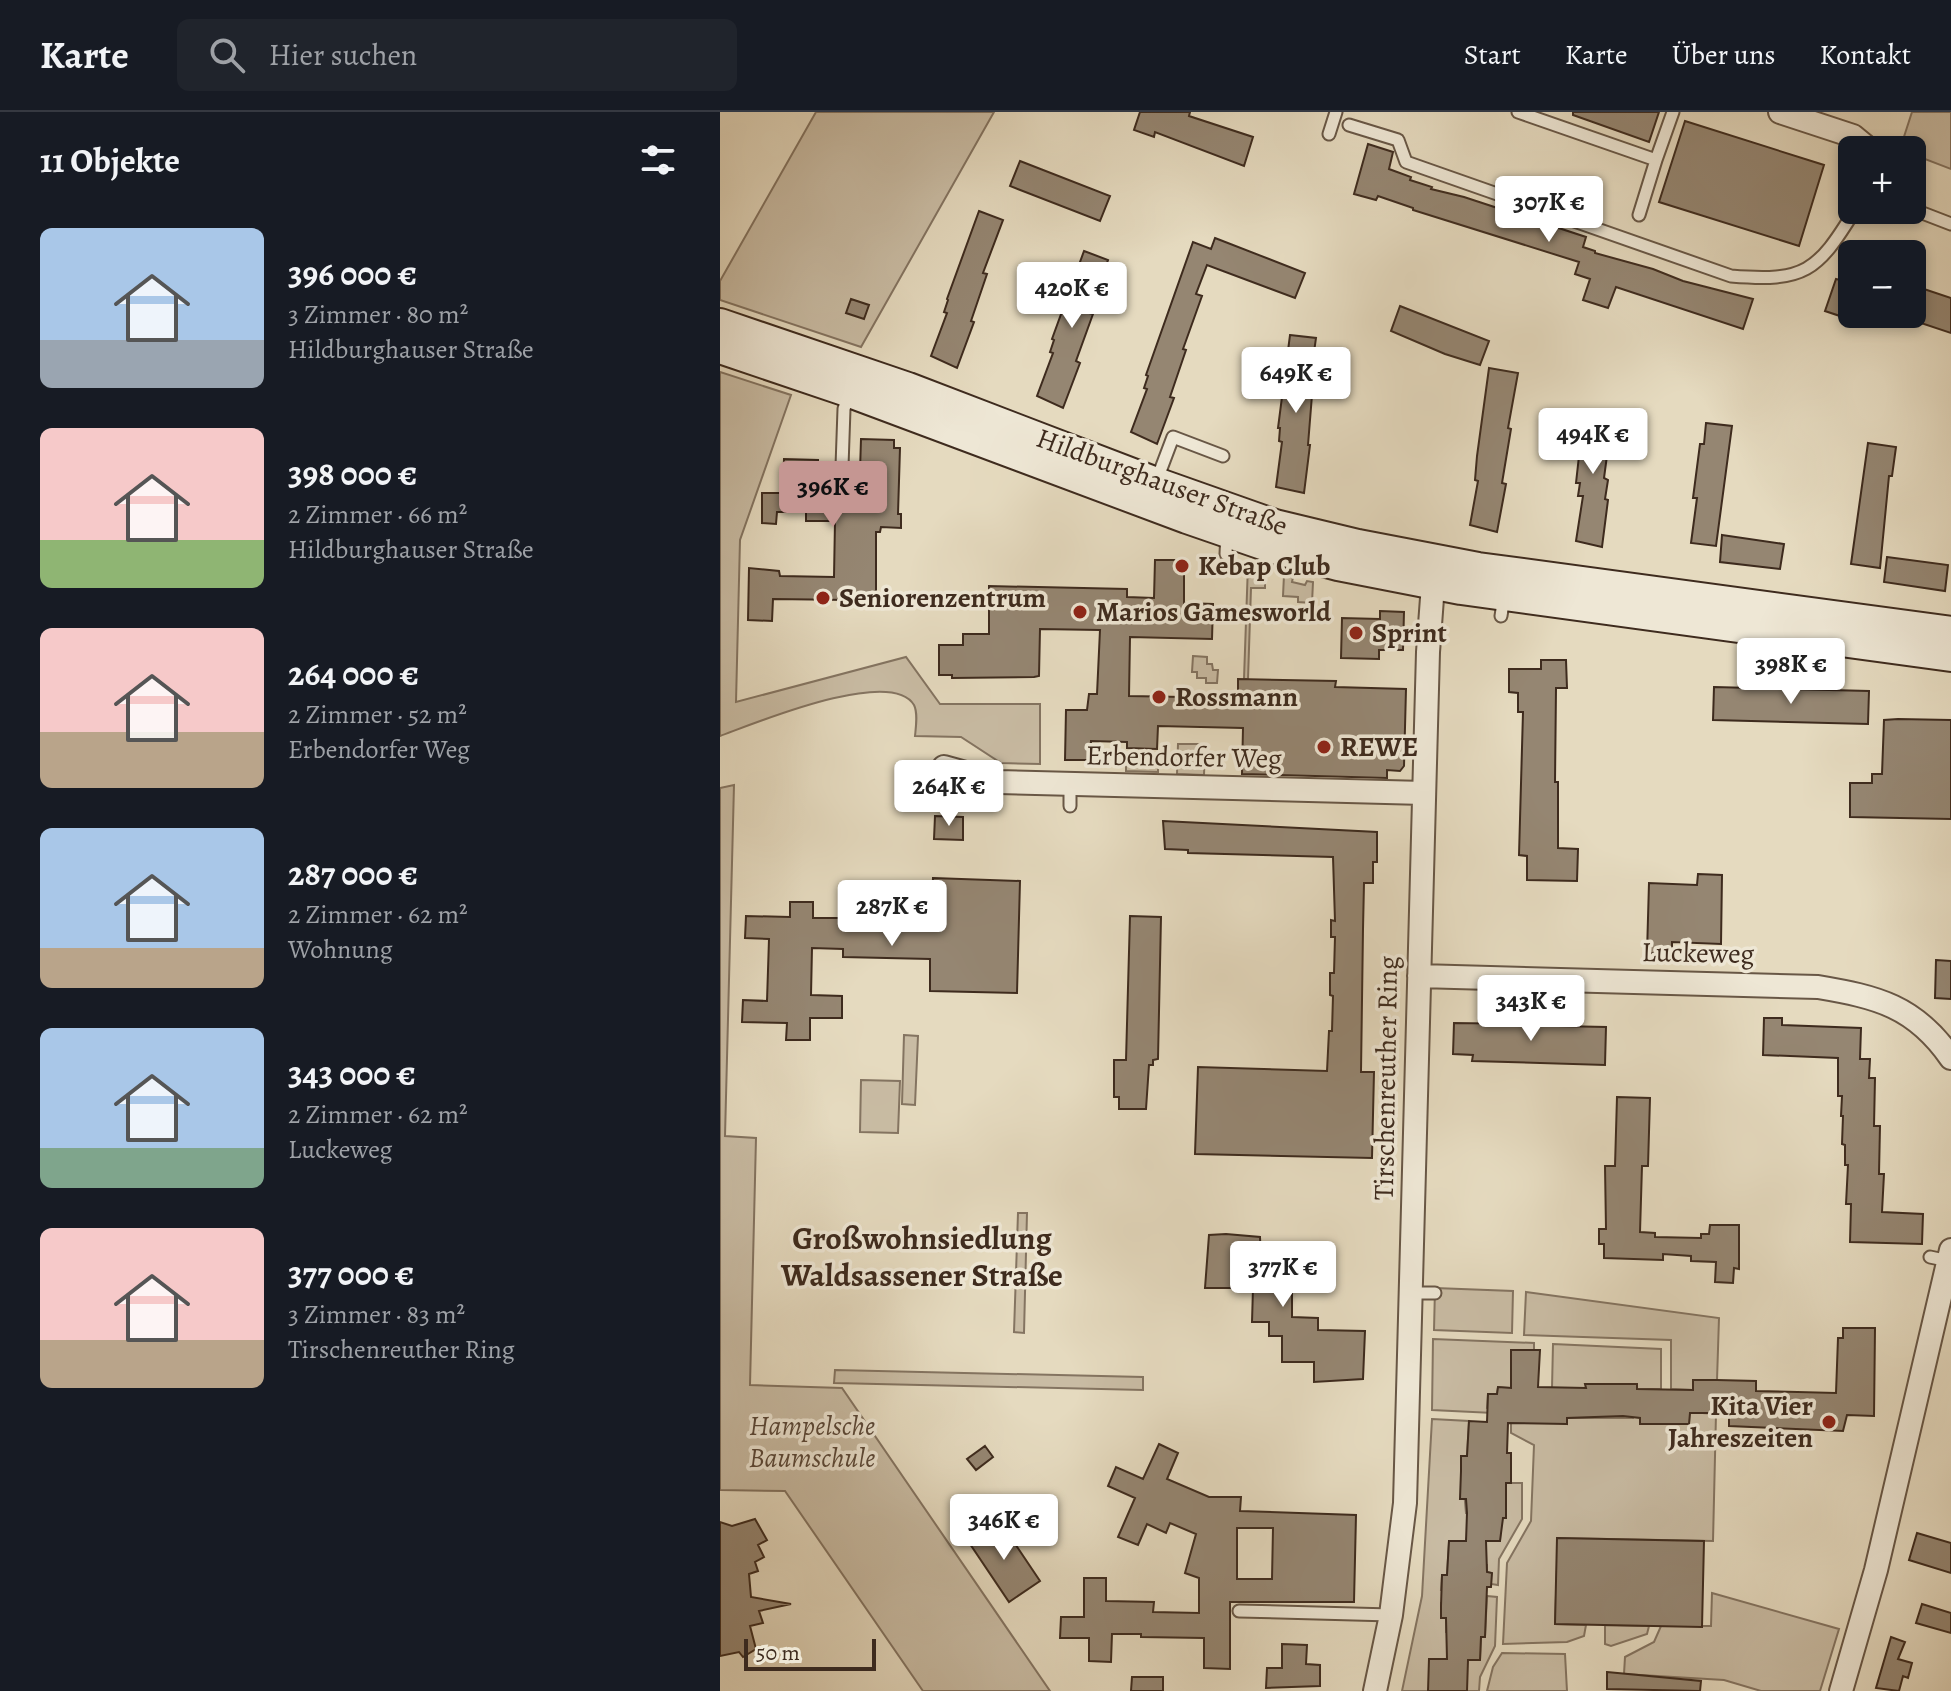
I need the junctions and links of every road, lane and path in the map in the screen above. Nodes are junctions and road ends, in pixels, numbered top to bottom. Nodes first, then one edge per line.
1 (1336, 112) edge
2 (1518, 112) edge
3 (1673, 112) edge
4 (1780, 112) edge
5 (1349, 125) dead end
6 (1329, 134) dead end
7 (1853, 136) edge
8 (1656, 160) junction
9 (1926, 214) edge
10 (1639, 215) dead end
11 (1847, 224) edge
12 (1951, 224) edge
13 (720, 324) edge
14 (720, 348) edge
15 (850, 392) junction
16 (1223, 456) dead end
17 (1156, 483) junction
18 (841, 495) dead end
19 (1356, 557) junction
20 (1433, 572) junction
21 (1830, 627) junction
22 (1951, 632) edge
23 (1951, 656) edge
24 (944, 767) dead end
25 (1424, 793) junction
26 (1419, 976) junction
27 (1951, 1058) edge
28 (1943, 1256) edge
29 (1410, 1293) junction
30 (1435, 1293) dead end
31 (1239, 1611) dead end
32 (1391, 1615) junction
33 (1375, 1691) edge
34 (1841, 1691) edge

1 - 6 lane
2 - 8 lane
3 - 8 lane
4 - 7 street
5 - 11 lane
8 - 10 lane
9 - 12 lane
13 - 17 main road, Hildburghauser Straße
14 - 15 main road, Hildburghauser Straße
15 - 18 lane
15 - 19 main road, Hildburghauser Straße
16 - 17 lane
17 - 19 main road, Hildburghauser Straße
19 - 20 main road, Hildburghauser Straße
20 - 21 main road, Hildburghauser Straße
20 - 25 street, Tirschenreuther Ring
21 - 22 main road, Hildburghauser Straße
21 - 23 main road, Hildburghauser Straße
24 - 25 street, Erbendorfer Weg
25 - 26 street, Tirschenreuther Ring
26 - 27 street, Luckeweg
26 - 29 street, Tirschenreuther Ring
28 - 34 street
29 - 30 lane
29 - 32 street, Tirschenreuther Ring
31 - 32 lane
32 - 33 street, Tirschenreuther Ring

